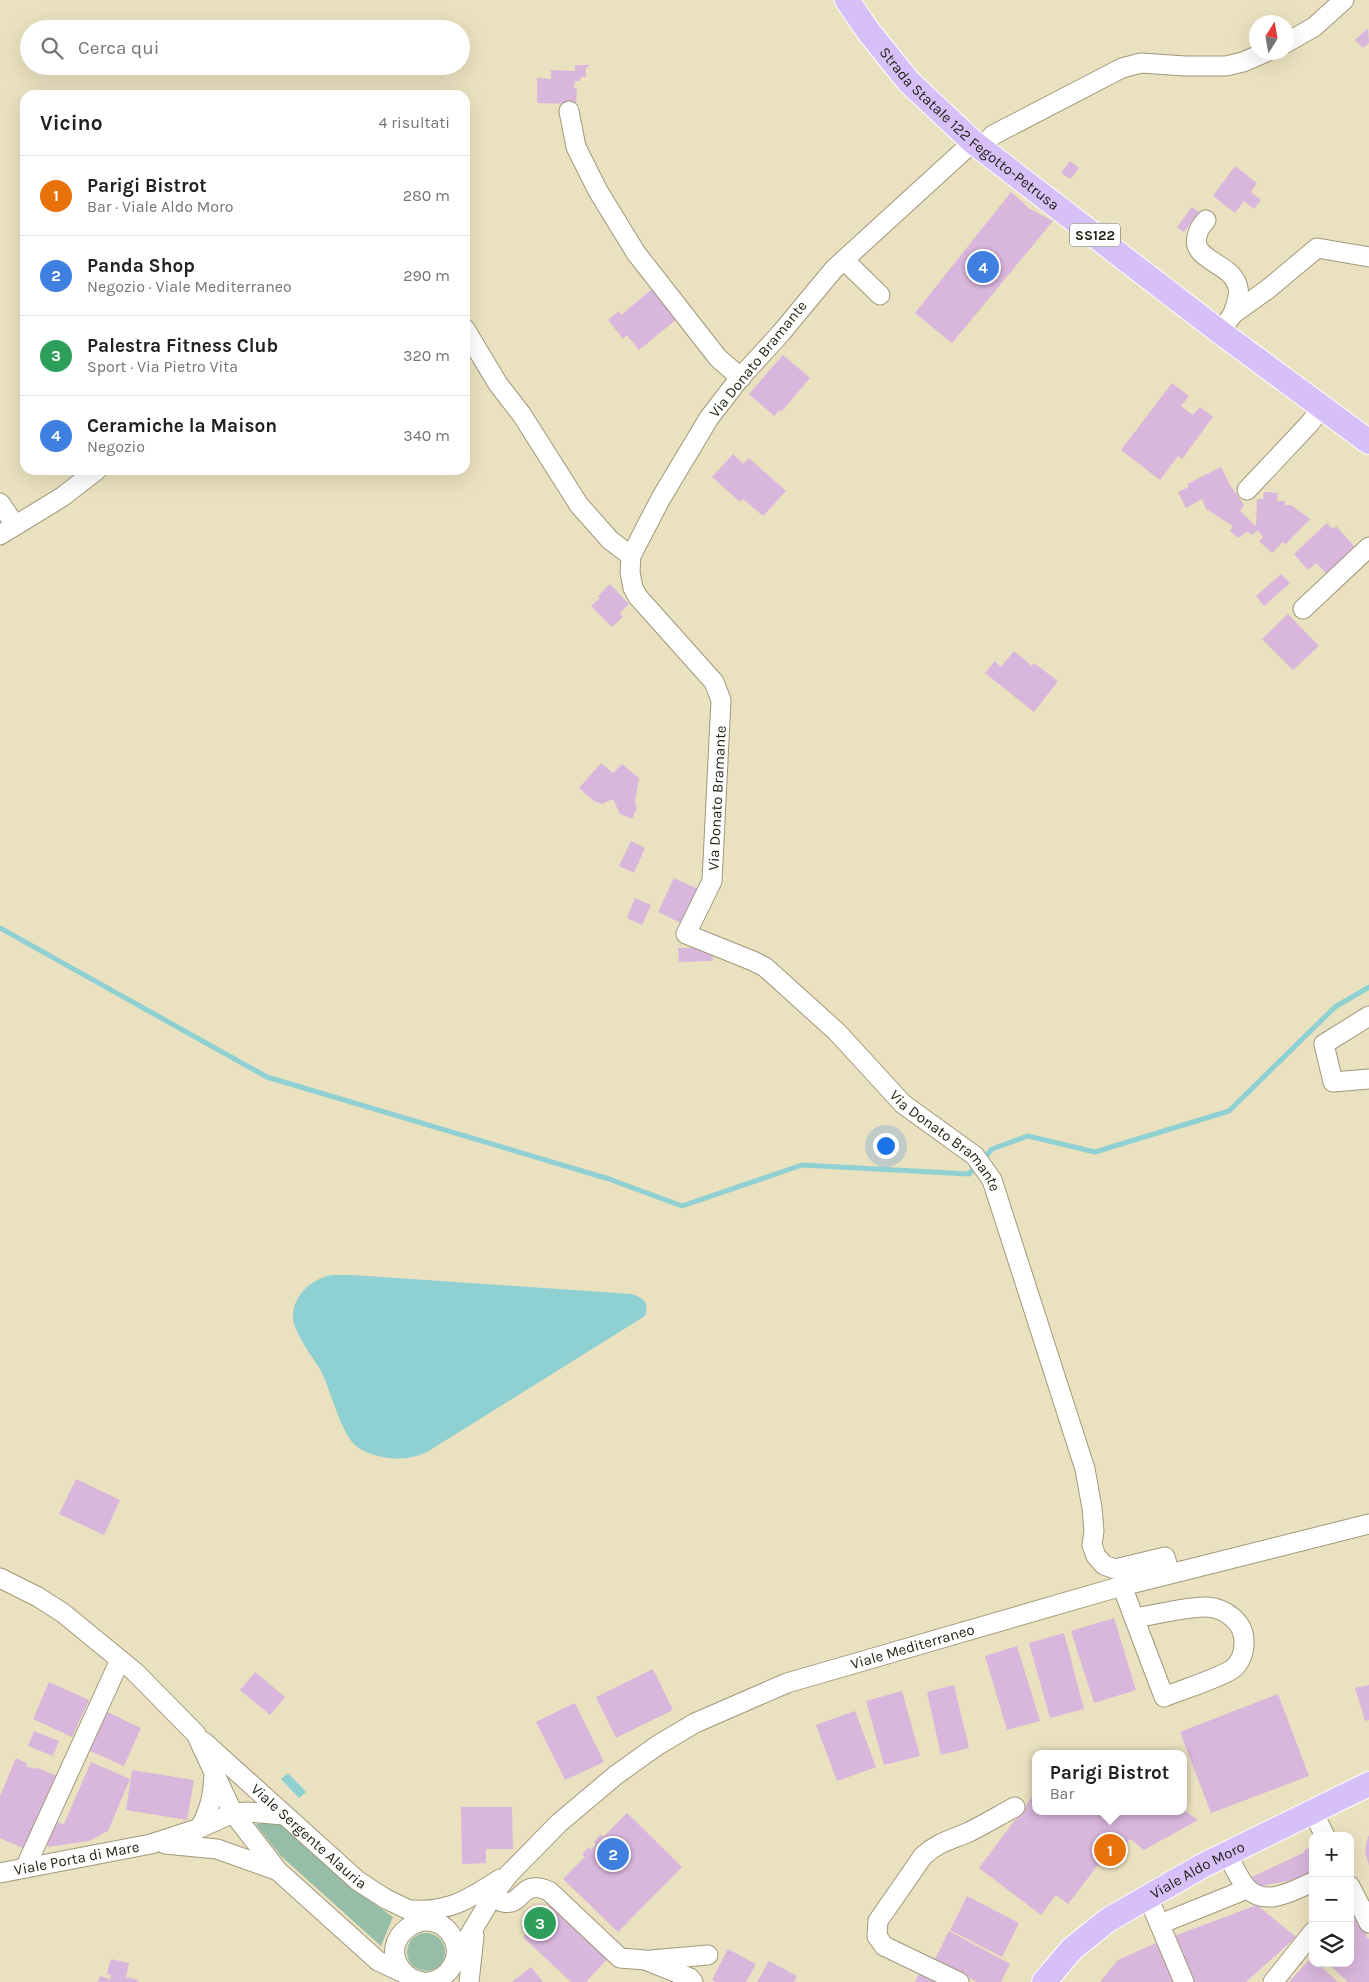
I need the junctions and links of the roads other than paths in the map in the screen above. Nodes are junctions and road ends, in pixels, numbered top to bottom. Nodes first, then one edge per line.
1 (848, 0) edge
2 (1344, 0) edge
3 (1294, 38) edge
4 (1249, 59) edge
5 (569, 111) dead end
6 (977, 145) junction
7 (1206, 220) dead end
8 (1369, 257) edge
9 (844, 260) junction
10 (880, 295) dead end
11 (1226, 323) junction
12 (470, 336) edge
13 (741, 378) junction
14 (1322, 407) junction
15 (1369, 442) edge
16 (91, 475) edge
17 (1247, 490) dead end
18 (0, 503) edge
19 (8, 530) edge
20 (1369, 547) edge
21 (631, 556) junction
22 (1303, 608) dead end
23 (1369, 1016) edge
24 (1369, 1079) edge
25 (1369, 1524) edge
26 (1170, 1574) junction
27 (0, 1578) edge
28 (1122, 1586) junction
29 (1135, 1618) junction
30 (120, 1660) junction
31 (196, 1734) junction
32 (214, 1771) junction
33 (1369, 1784) edge
34 (1015, 1807) dead end
35 (1313, 1812) junction
36 (233, 1813) junction
37 (283, 1815) junction
38 (200, 1828) junction
39 (1323, 1832) edge
40 (151, 1844) junction
41 (1227, 1854) junction
42 (24, 1868) junction
43 (278, 1871) junction
44 (0, 1873) edge
45 (508, 1875) junction
46 (1309, 1884) edge
47 (1247, 1889) junction
48 (1354, 1894) edge
49 (492, 1897) junction
50 (1148, 1897) junction
51 (420, 1917) junction
52 (1369, 1923) edge
53 (1160, 1924) junction
54 (475, 1929) junction
55 (1309, 1937) edge
56 (708, 1956) dead end
57 (645, 1960) junction
58 (456, 1969) edge
59 (413, 1980) edge
60 (469, 1982) edge
61 (693, 1982) edge
62 (959, 1982) edge
63 (1044, 1982) edge
64 (1184, 1982) edge
65 (1273, 1982) edge

1 - 6 main road, Strada Statale 122 Fegotto-Petrusa / SS122
2 - 3 street
4 - 6 street, Via Donato Bramante
5 - 13 street
6 - 9 street, Via Donato Bramante
6 - 11 main road, Strada Statale 122 Fegotto-Petrusa / SS122
7 - 11 street
8 - 11 street
9 - 10 street
9 - 13 street, Via Donato Bramante
11 - 14 main road, Strada Statale 122 Fegotto-Petrusa / SS122
12 - 21 street
13 - 21 street, Via Donato Bramante
14 - 15 main road, Strada Statale 122 Fegotto-Petrusa / SS122
14 - 17 street
16 - 19 street
18 - 19 street
20 - 22 street
21 - 26 street, Via Donato Bramante
23 - 24 street
25 - 26 street, Viale Mediterraneo
26 - 28 street, Viale Mediterraneo
27 - 30 street, Viale Sergente Alauria
28 - 29 street
28 - 45 street, Viale Mediterraneo
29 - 29 street
30 - 31 street, Viale Sergente Alauria
30 - 42 street
31 - 32 street
31 - 37 street, Viale Sergente Alauria
32 - 36 street
32 - 38 street
33 - 35 main road, Viale Aldo Moro
34 - 62 street
35 - 39 street
35 - 41 main road, Viale Aldo Moro
36 - 37 street
36 - 38 street
36 - 43 street
37 - 51 street, Viale Sergente Alauria
38 - 40 street
40 - 42 street, Viale Porta di Mare
40 - 43 street
41 - 47 street
41 - 50 main road, Viale Aldo Moro
42 - 44 street, Viale Porta di Mare
43 - 59 street
45 - 49 street, Viale Mediterraneo
45 - 51 street, Viale Mediterraneo
46 - 47 street
47 - 53 street
48 - 52 street
49 - 54 street, Viale Mediterraneo
49 - 57 street
50 - 53 street
50 - 63 main road, Viale Aldo Moro
51 - 58 street
51 - 59 street
53 - 64 street
54 - 58 street, Viale Mediterraneo
54 - 60 street
55 - 65 street
56 - 57 street
57 - 61 street
58 - 59 street

